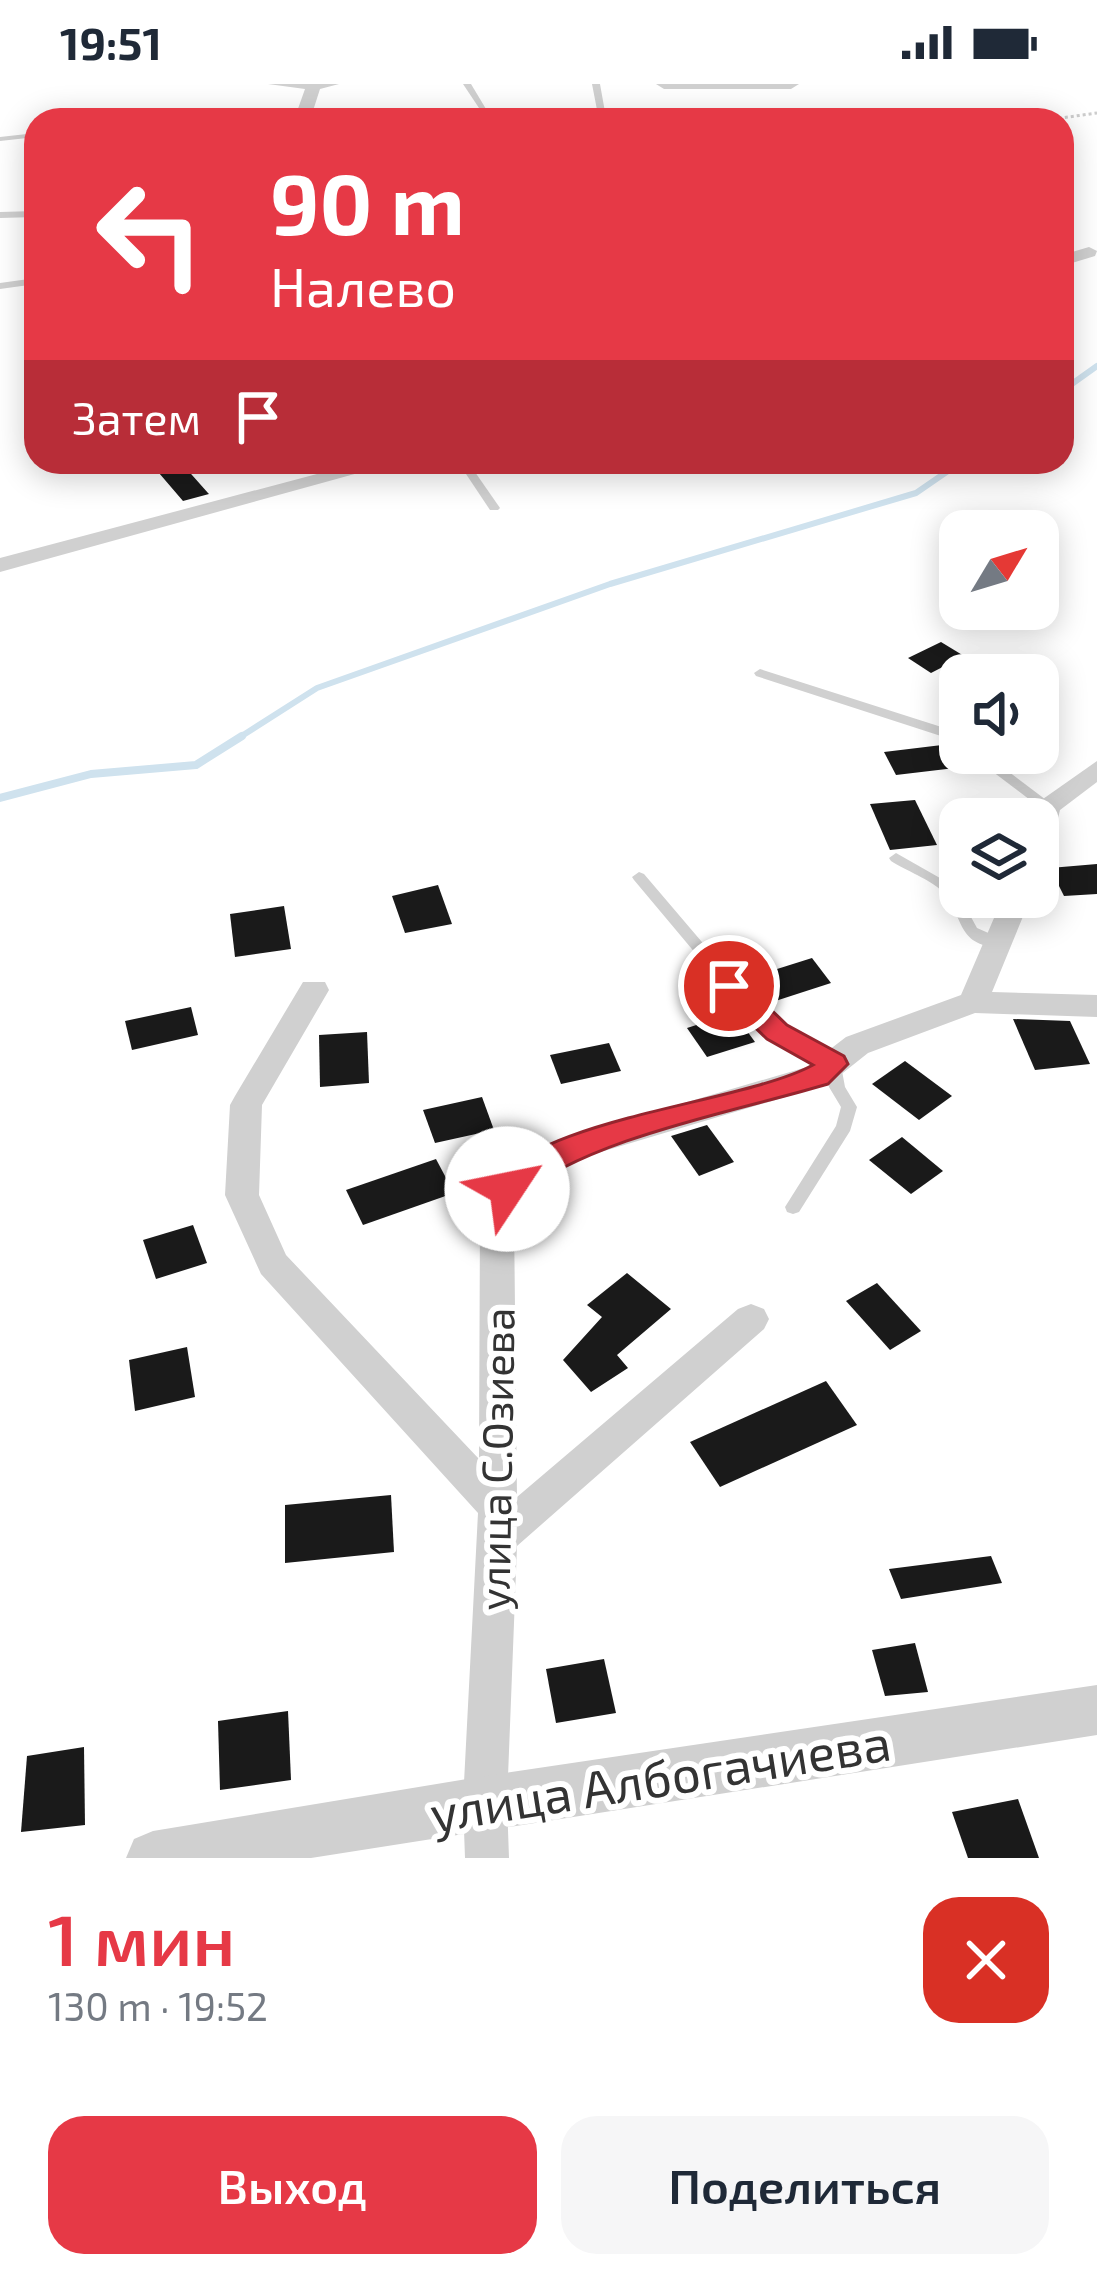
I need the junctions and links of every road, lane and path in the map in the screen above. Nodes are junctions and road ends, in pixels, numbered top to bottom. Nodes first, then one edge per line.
1 (276, 84) edge
2 (331, 84) edge
3 (664, 84) edge
4 (791, 84) edge
5 (314, 85) edge
6 (1089, 252) dead end
7 (1074, 257) edge
8 (342, 474) edge
9 (471, 474) edge
10 (494, 508) dead end
11 (0, 566) edge
12 (760, 673) dead end
13 (939, 731) edge
14 (1097, 770) edge
15 (1004, 774) edge
16 (1036, 798) edge
17 (1058, 798) edge
18 (896, 858) dead end
19 (639, 877) dead end
20 (1009, 918) edge
21 (998, 944) junction
22 (314, 989) dead end
23 (973, 1002) junction
24 (1097, 1006) edge
25 (834, 1064) junction
26 (793, 1207) dead end
27 (751, 1318) dead end
28 (498, 1522) junction
29 (1097, 1710) edge
30 (484, 1802) junction
31 (153, 1858) edge
32 (487, 1858) edge

1 - 5 street
2 - 5 street
3 - 4 street
6 - 7 street
8 - 11 street
9 - 10 lane
12 - 13 lane
14 - 17 street
15 - 16 lane
18 - 21 lane
19 - 25 lane
20 - 21 street
21 - 23 street
22 - 28 street
23 - 24 street, улица С.Озиева
23 - 25 street, улица С.Озиева
25 - 26 lane
25 - 28 street, улица С.Озиева
27 - 28 street
28 - 30 street, улица С.Озиева
29 - 30 street, улица Албогачиева
30 - 31 street, улица Албогачиева
30 - 32 street, улица С.Озиева

